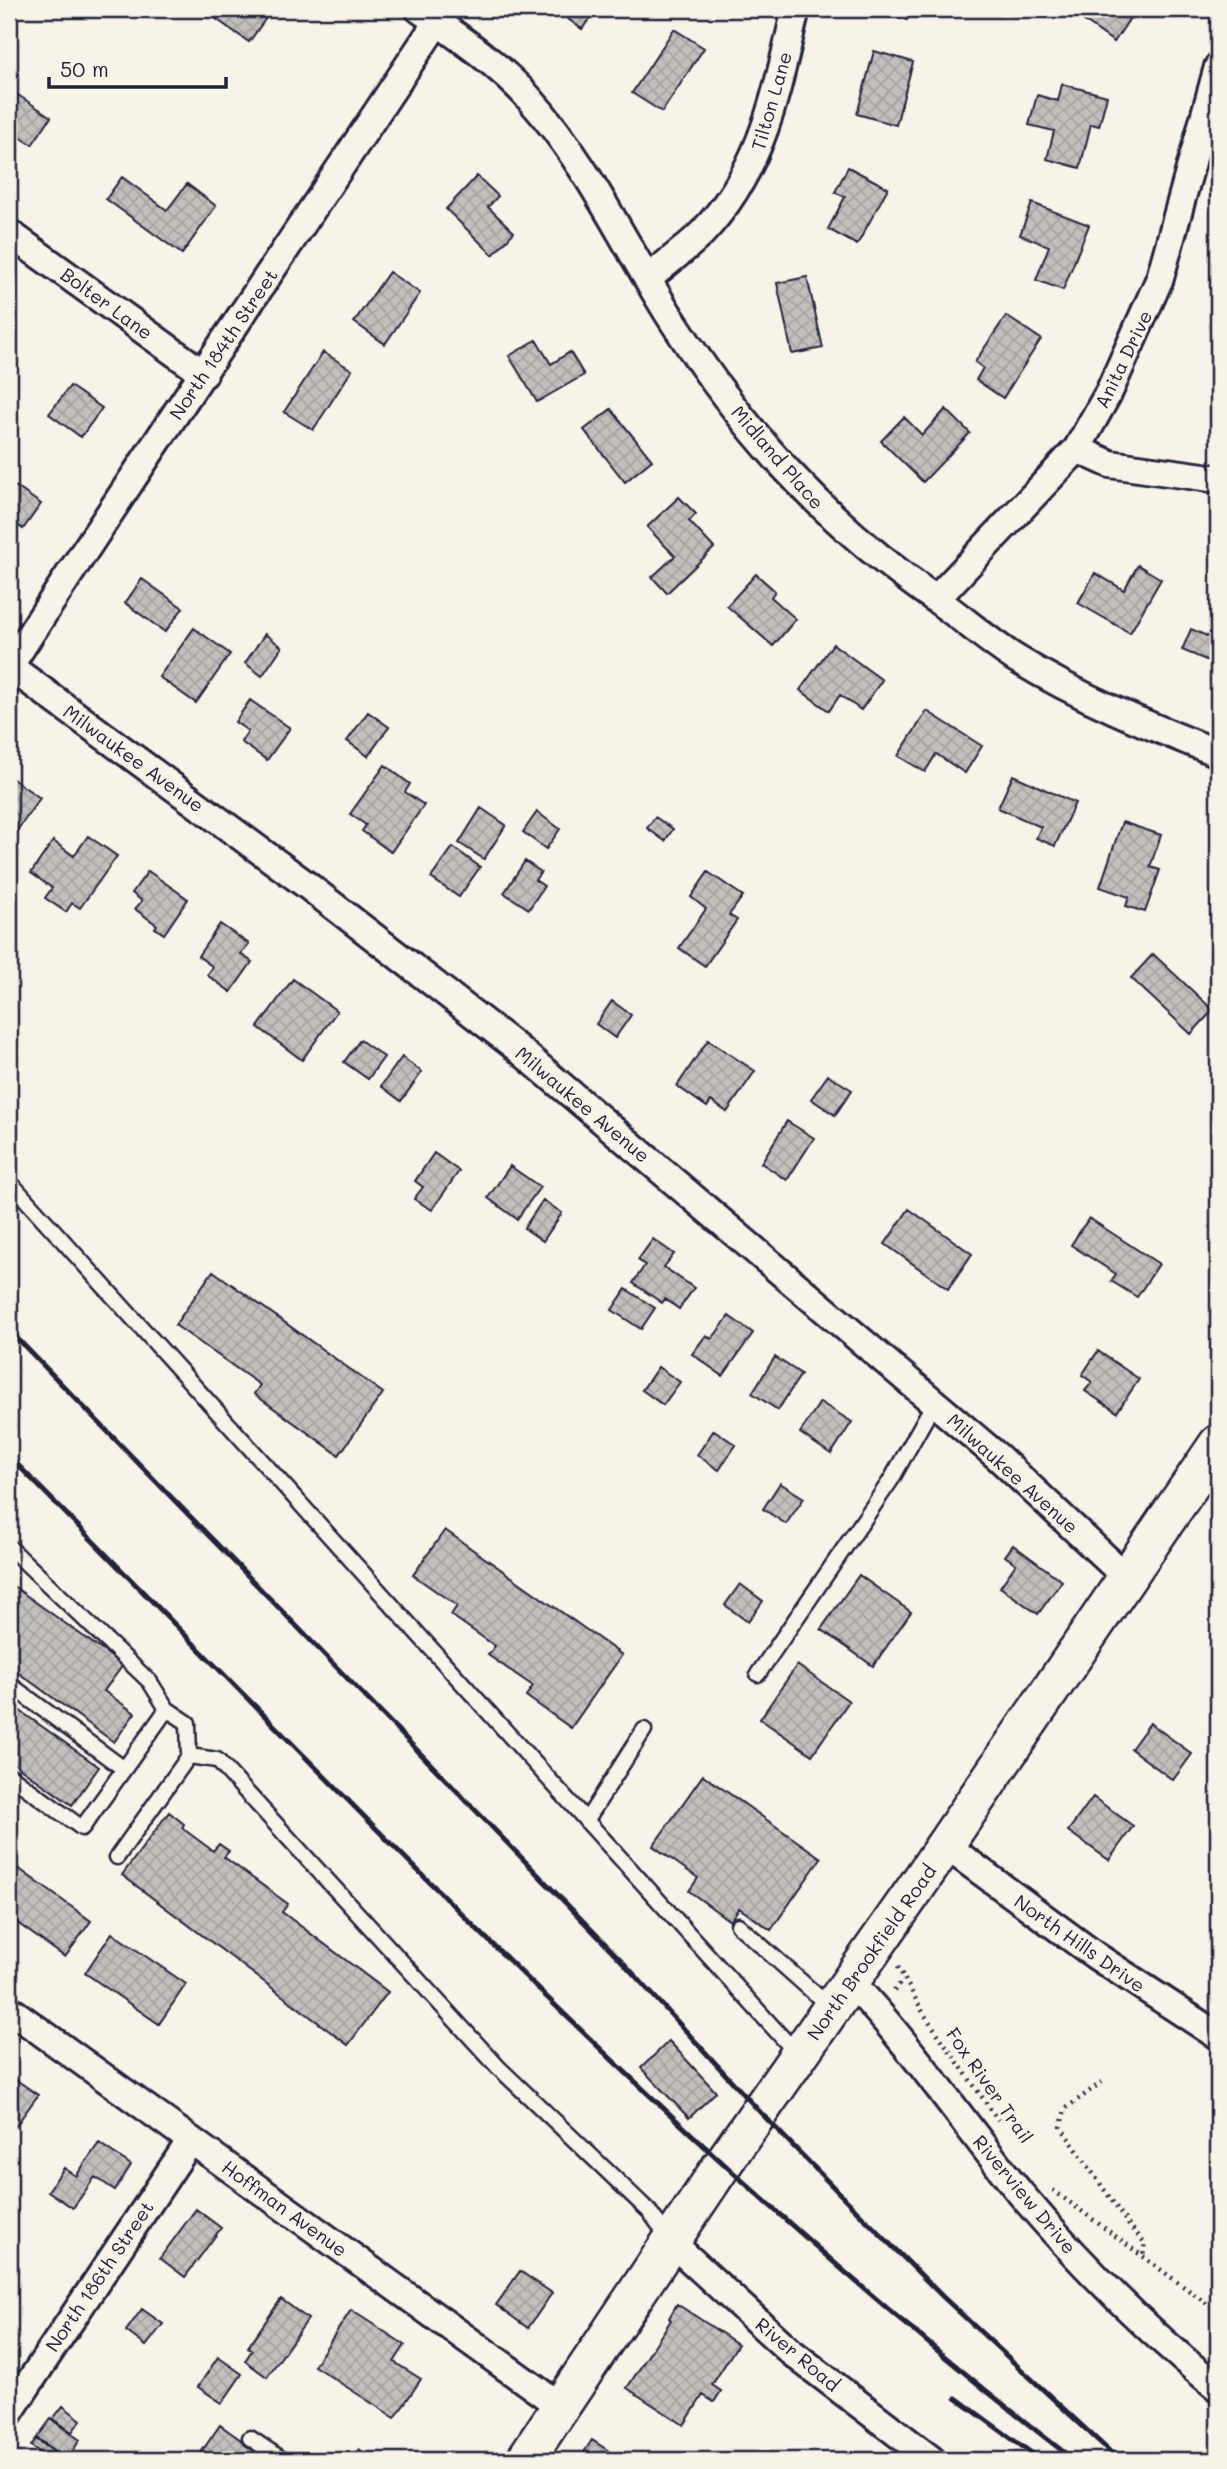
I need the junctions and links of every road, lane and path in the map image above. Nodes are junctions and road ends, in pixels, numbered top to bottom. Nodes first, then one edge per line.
1 (796, 9) edge
2 (428, 15) edge
3 (1218, 67) edge
4 (9, 233) edge
5 (649, 278) junction
6 (204, 374) junction
7 (1077, 449) junction
8 (1218, 479) edge
9 (936, 599) junction
10 (9, 667) edge
11 (1218, 753) edge
12 (9, 1181) edge
13 (934, 1403) junction
14 (1218, 1444) edge
15 (9, 1547) edge
16 (1127, 1578) junction
17 (758, 1675) dead end
18 (9, 1684) edge
19 (167, 1709) junction
20 (644, 1730) dead end
21 (189, 1756) junction
22 (124, 1769) junction
23 (9, 1775) edge
24 (586, 1821) junction
25 (945, 1845) junction
26 (117, 1857) dead end
27 (738, 1925) dead end
28 (902, 1959) dead end
29 (903, 1980) junction
30 (894, 1991) dead end
31 (842, 1996) junction
32 (9, 2009) edge
33 (1218, 2036) edge
34 (799, 2056) junction
35 (1102, 2082) dead end
36 (1002, 2127) dead end
37 (191, 2140) junction
38 (1051, 2188) dead end
39 (670, 2241) junction
40 (1143, 2257) junction
41 (1218, 2312) edge
42 (1218, 2388) edge
43 (561, 2407) junction
44 (9, 2413) edge
45 (250, 2438) dead end
46 (283, 2460) edge
47 (525, 2460) edge
48 (932, 2460) edge

1 - 5 street, Tilton Lane
2 - 5 street, Midland Place
2 - 6 street, North 184th Street
3 - 7 street, Anita Drive
4 - 6 street, Bolter Lane
5 - 9 street, Midland Place
6 - 10 street, North 184th Street
7 - 8 street
7 - 9 street, Anita Drive
9 - 11 street, Midland Place
10 - 13 street, Milwaukee Avenue
12 - 24 lane
13 - 16 street, Milwaukee Avenue
13 - 17 lane
14 - 16 street, North Brookfield Road
15 - 19 lane
16 - 25 street, North Brookfield Road
18 - 22 lane
19 - 21 lane
19 - 22 lane
20 - 24 lane
21 - 26 lane
21 - 39 lane
22 - 23 lane
24 - 34 lane
25 - 31 street, North Brookfield Road
25 - 33 street, North Hills Drive
27 - 31 lane
28 - 29 path
29 - 30 path
29 - 36 path, Fox River Trail
31 - 34 street, North Brookfield Road
31 - 42 street, Riverview Drive
32 - 37 street, Hoffman Avenue
34 - 39 street, North Brookfield Road
35 - 40 path, Fox River Trail
37 - 43 street, Hoffman Avenue
37 - 44 street, North 186th Street
38 - 40 path
39 - 43 street, North Brookfield Road
39 - 48 street, River Road
40 - 41 path
43 - 47 street, North Brookfield Road
45 - 46 lane

